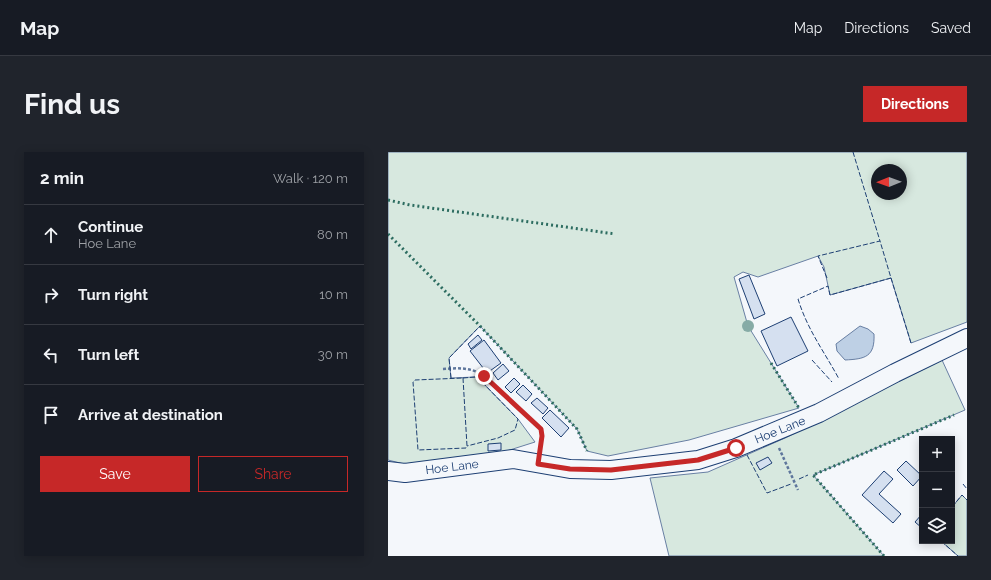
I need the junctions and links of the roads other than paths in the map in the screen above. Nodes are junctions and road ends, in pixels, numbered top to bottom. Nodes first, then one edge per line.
1 (967, 338) edge
2 (388, 471) edge

1 - 2 street, Hoe Lane

